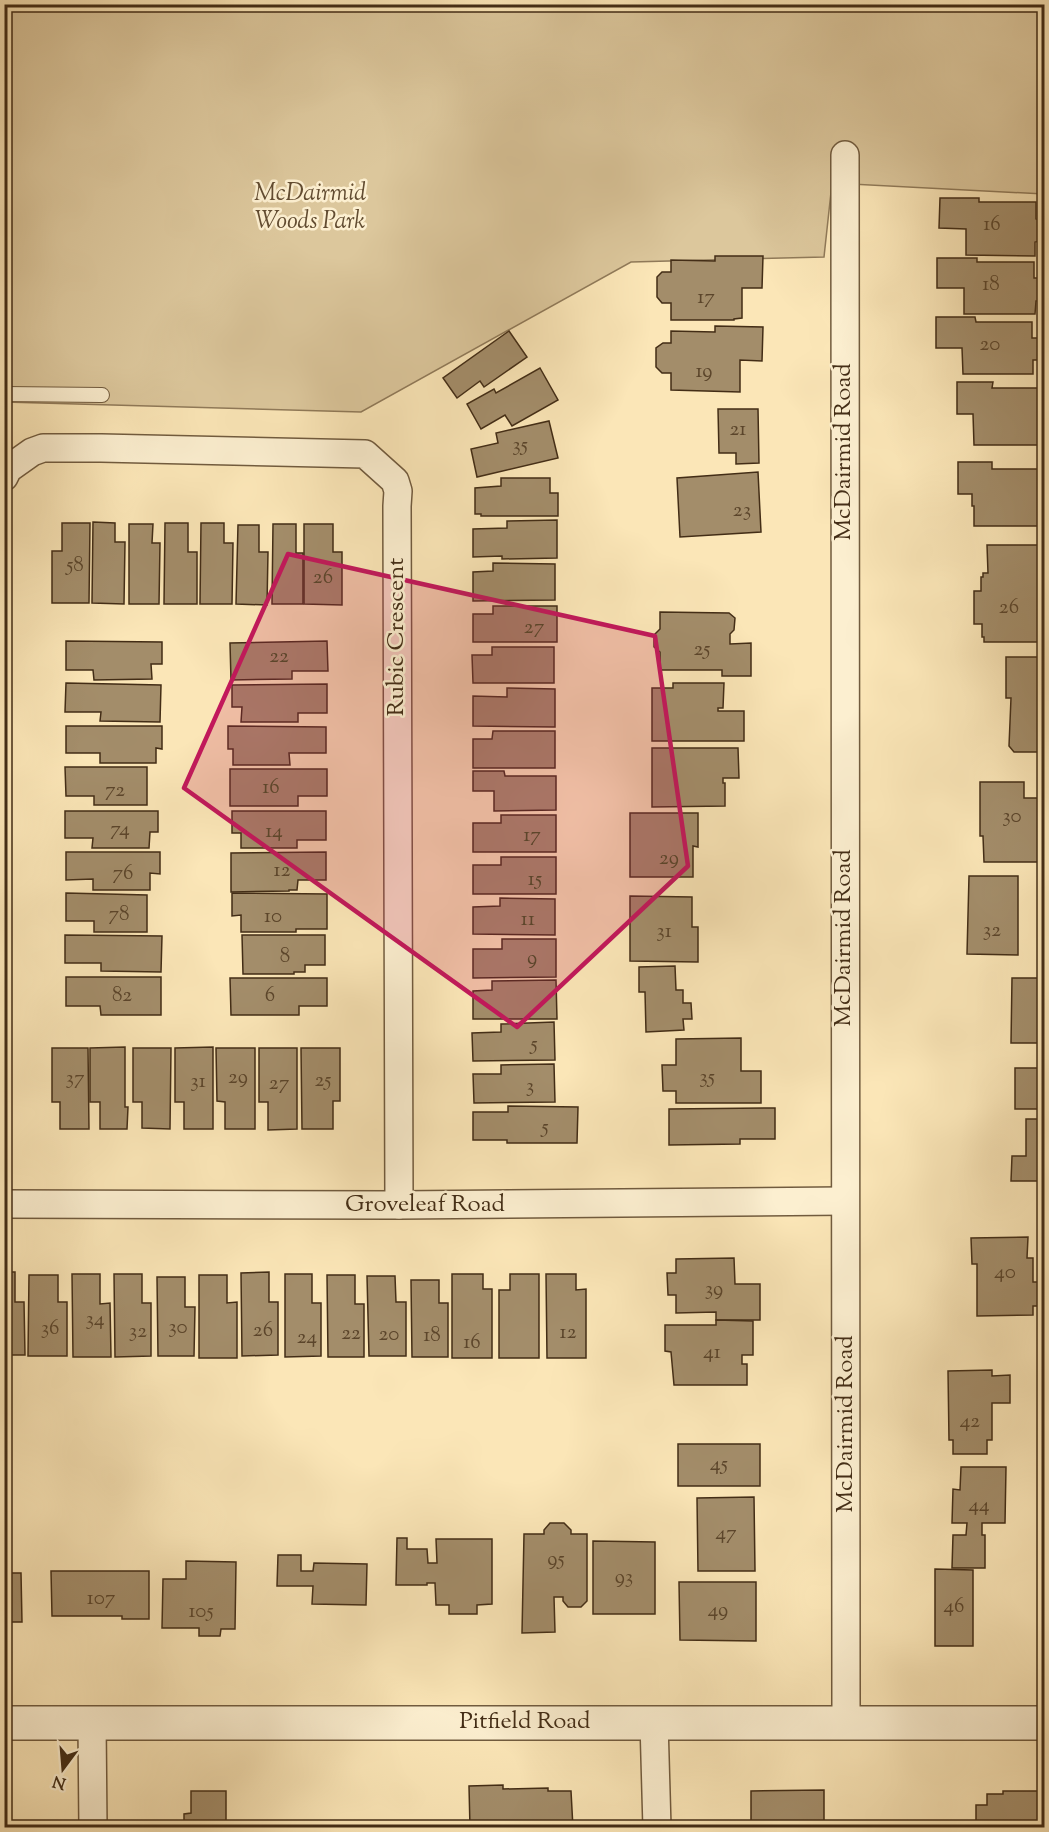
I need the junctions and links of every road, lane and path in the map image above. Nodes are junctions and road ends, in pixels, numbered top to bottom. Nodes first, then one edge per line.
1 (844, 155) dead end
2 (4, 394) edge
3 (102, 395) dead end
4 (4, 477) edge
5 (845, 1201) junction
6 (4, 1204) edge
7 (399, 1206) junction
8 (846, 1721) junction
9 (654, 1722) junction
10 (4, 1723) edge
11 (92, 1723) junction
12 (1044, 1723) edge
13 (93, 1827) edge
14 (657, 1827) edge

1 - 5 street, McDairmid Road
2 - 3 lane
4 - 7 street, Rubic Crescent
5 - 7 street, Groveleaf Road
5 - 8 street, McDairmid Road
6 - 7 street, Groveleaf Road
8 - 9 street, Pitfield Road
8 - 12 street, Pitfield Road
9 - 11 street, Pitfield Road
9 - 14 street
10 - 11 street, Pitfield Road
11 - 13 street

